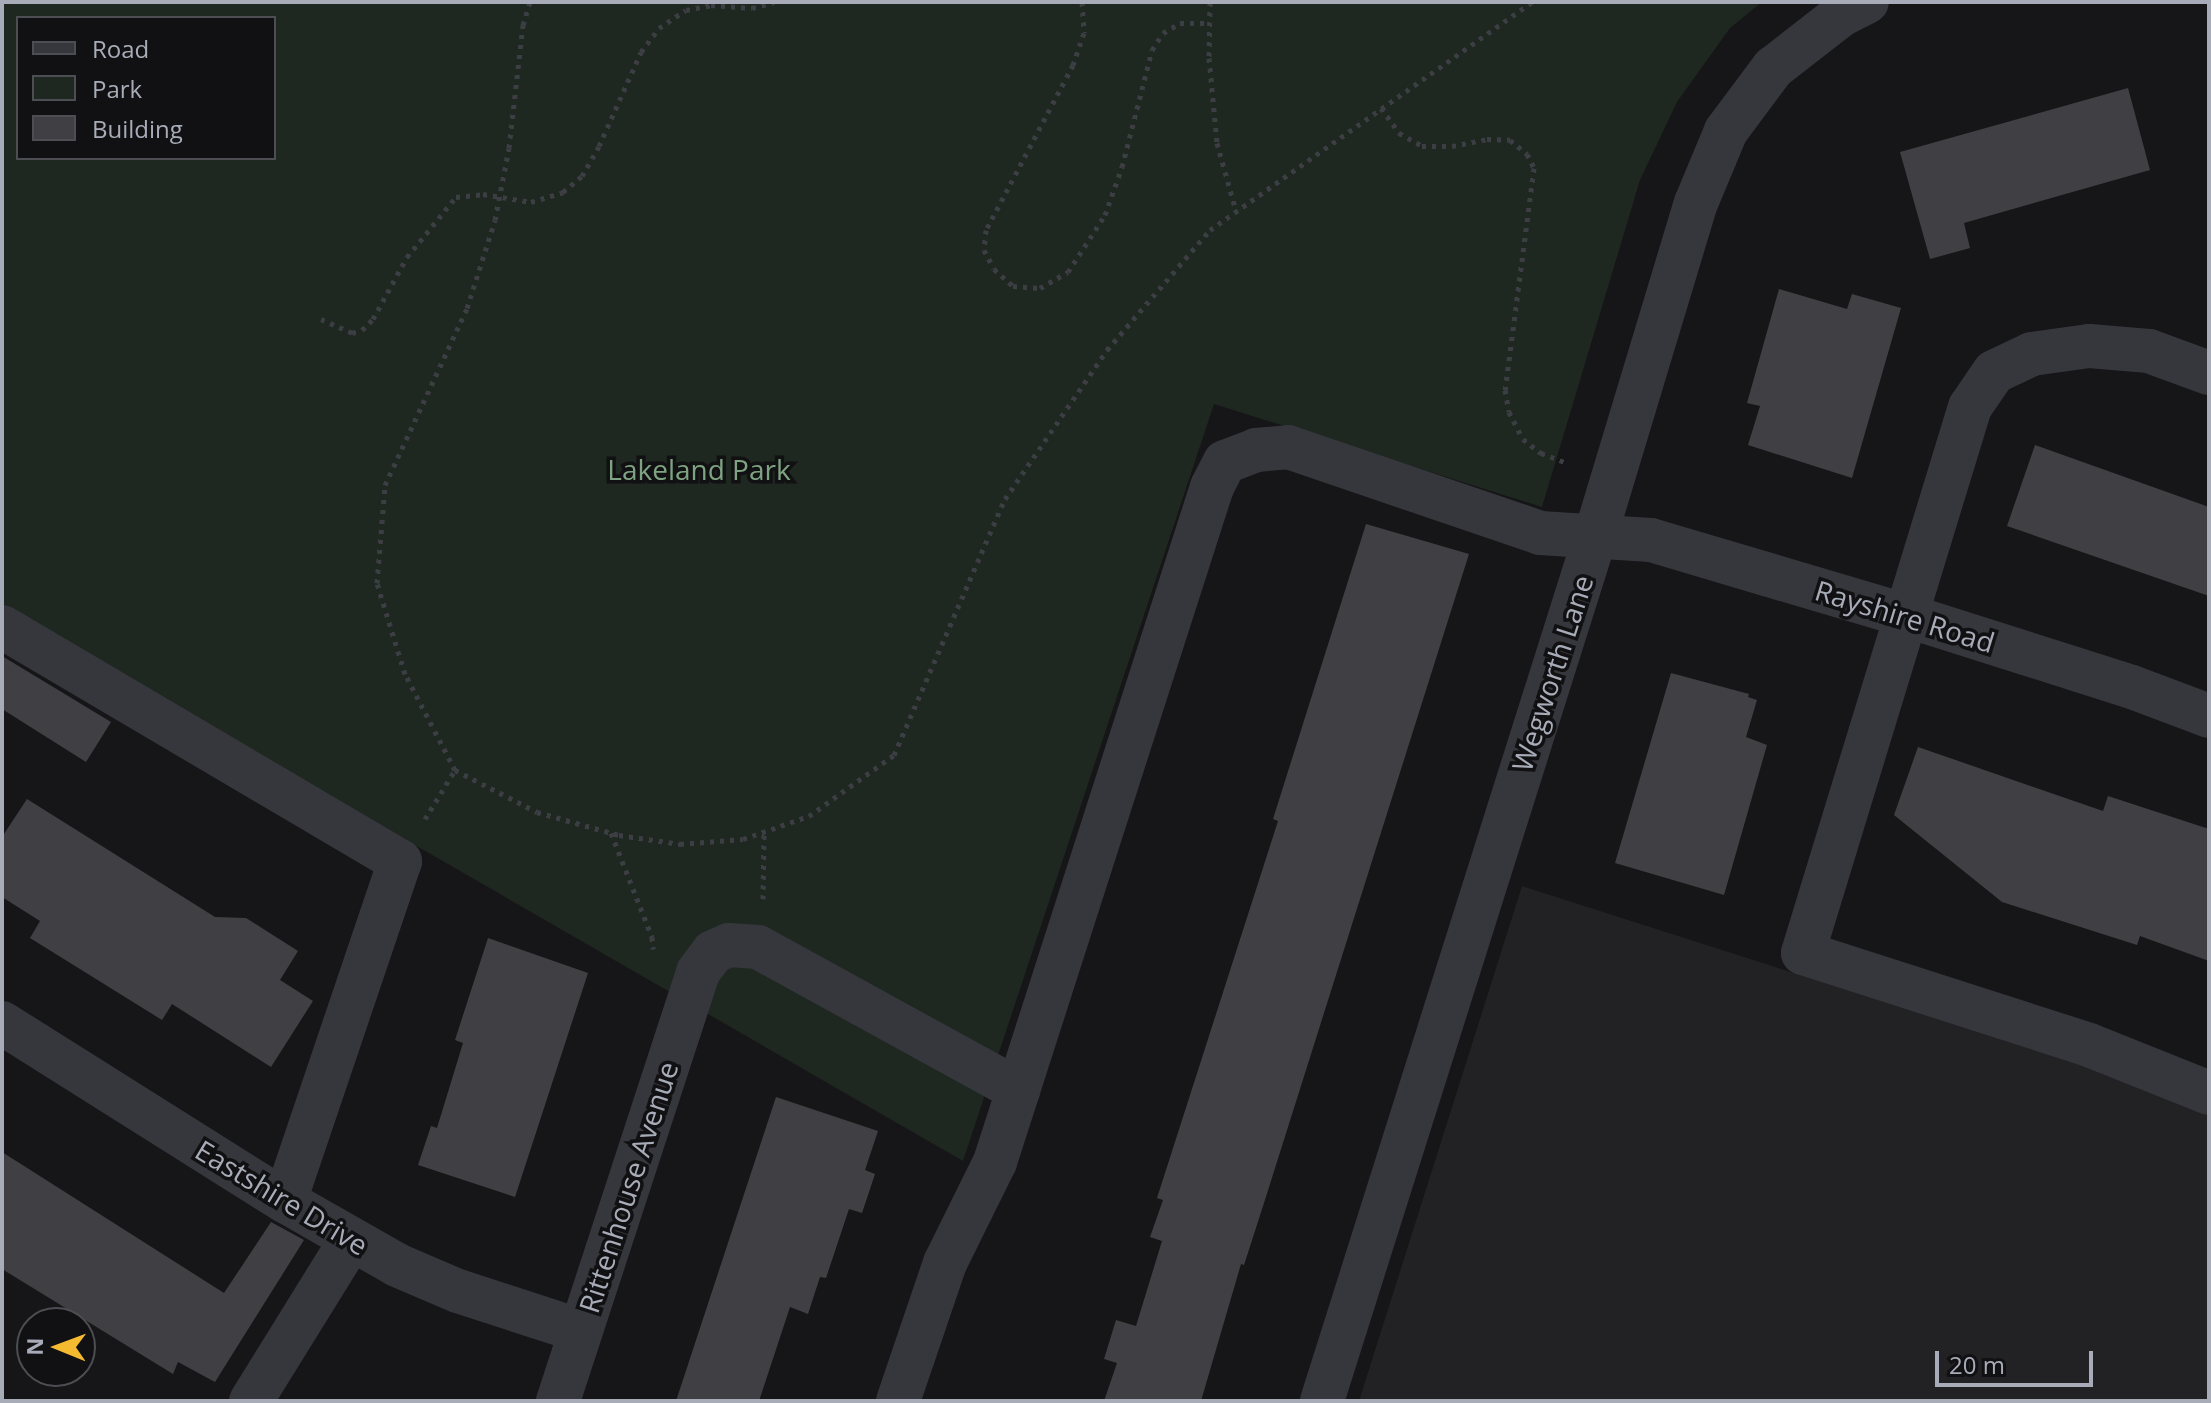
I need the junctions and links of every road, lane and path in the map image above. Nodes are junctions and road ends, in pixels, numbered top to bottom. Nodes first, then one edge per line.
1 (530, 2) edge
2 (774, 2) edge
3 (1082, 2) edge
4 (1210, 2) edge
5 (1532, 2) edge
6 (1867, 2) edge
7 (1210, 23) junction
8 (1381, 108) junction
9 (500, 196) junction
10 (1236, 211) junction
11 (321, 319) dead end
12 (2209, 373) edge
13 (1570, 464) dead end
14 (1595, 537) junction
15 (1905, 615) junction
16 (2, 627) edge
17 (2209, 716) edge
18 (455, 770) junction
19 (400, 861) junction
20 (2, 1023) edge
21 (1018, 1090) junction
22 (2209, 1093) edge
23 (285, 1201) junction
24 (351, 1240) junction
25 (581, 1331) junction
26 (251, 1401) edge
27 (558, 1401) edge
28 (898, 1401) edge
29 (1322, 1401) edge

1 - 9 path
2 - 9 path
3 - 7 path
4 - 7 path
5 - 8 path
6 - 14 street, Wegworth Lane
7 - 10 path
8 - 10 path
8 - 13 path
9 - 11 path
9 - 18 path
10 - 18 path
12 - 15 street
14 - 15 street, Rayshire Road
14 - 21 street, Rayshire Road
14 - 29 street, Wegworth Lane
15 - 17 street, Rayshire Road
15 - 22 street
16 - 19 street
18 - 19 path
19 - 23 street
20 - 23 street, Eastshire Drive
21 - 25 street, Rittenhouse Avenue
21 - 28 street
23 - 24 street, Eastshire Drive
24 - 25 street, Eastshire Drive
24 - 26 street
25 - 27 street, Rittenhouse Avenue

